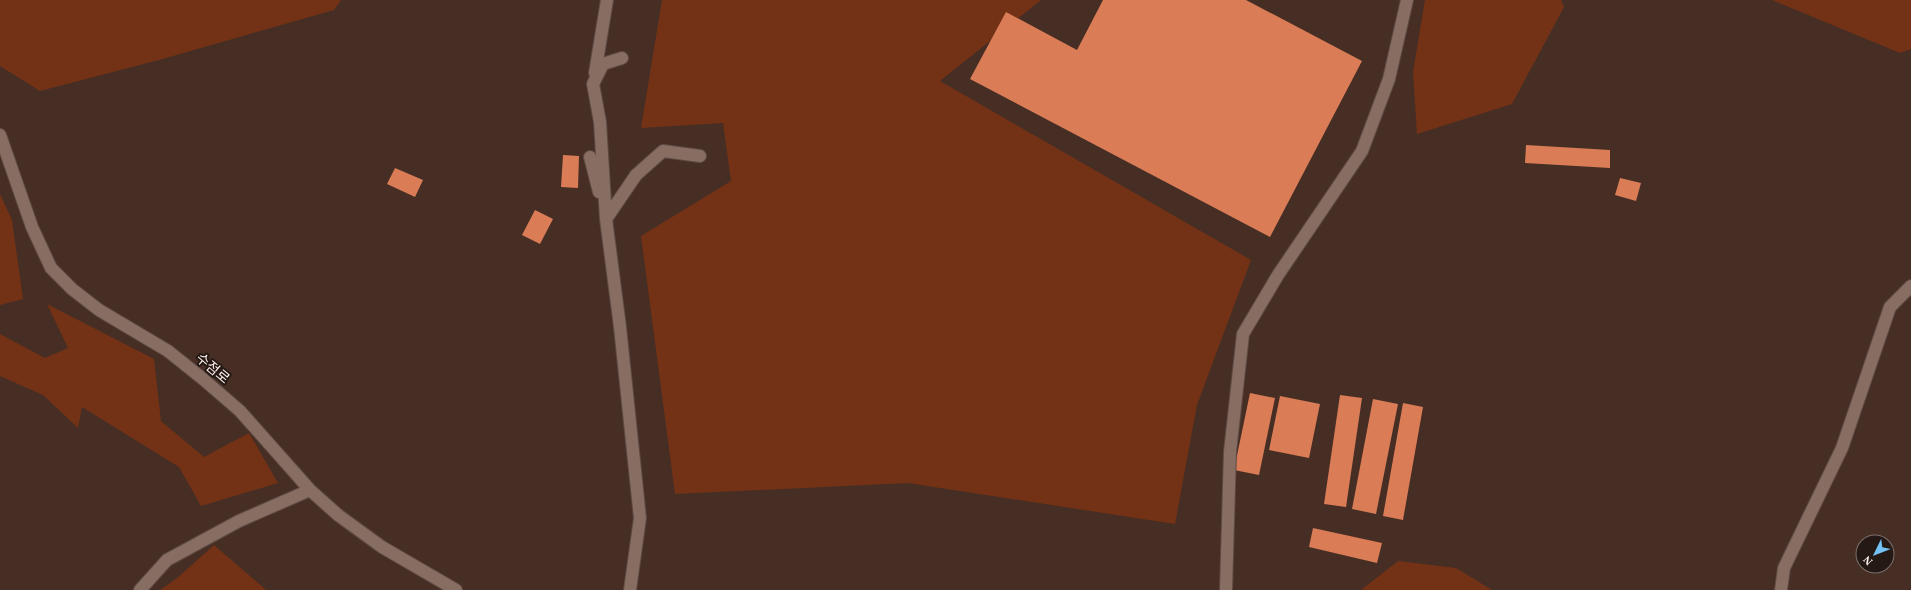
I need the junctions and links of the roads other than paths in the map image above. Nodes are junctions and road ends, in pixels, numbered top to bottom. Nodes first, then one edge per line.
1 (607, 0) edge
2 (1407, 0) edge
3 (622, 58) dead end
4 (593, 84) junction
5 (0, 135) edge
6 (700, 156) dead end
7 (590, 157) dead end
8 (606, 219) junction
9 (1911, 286) edge
10 (310, 490) junction
11 (140, 590) edge
12 (456, 590) edge
13 (630, 590) edge
14 (1226, 590) edge
15 (1781, 590) edge

1 - 4 main road
2 - 14 main road
3 - 4 main road
4 - 8 main road
5 - 10 main road, 수점로
6 - 8 main road
7 - 8 main road
8 - 13 main road
9 - 15 main road
10 - 11 main road
10 - 12 main road, 수점로

